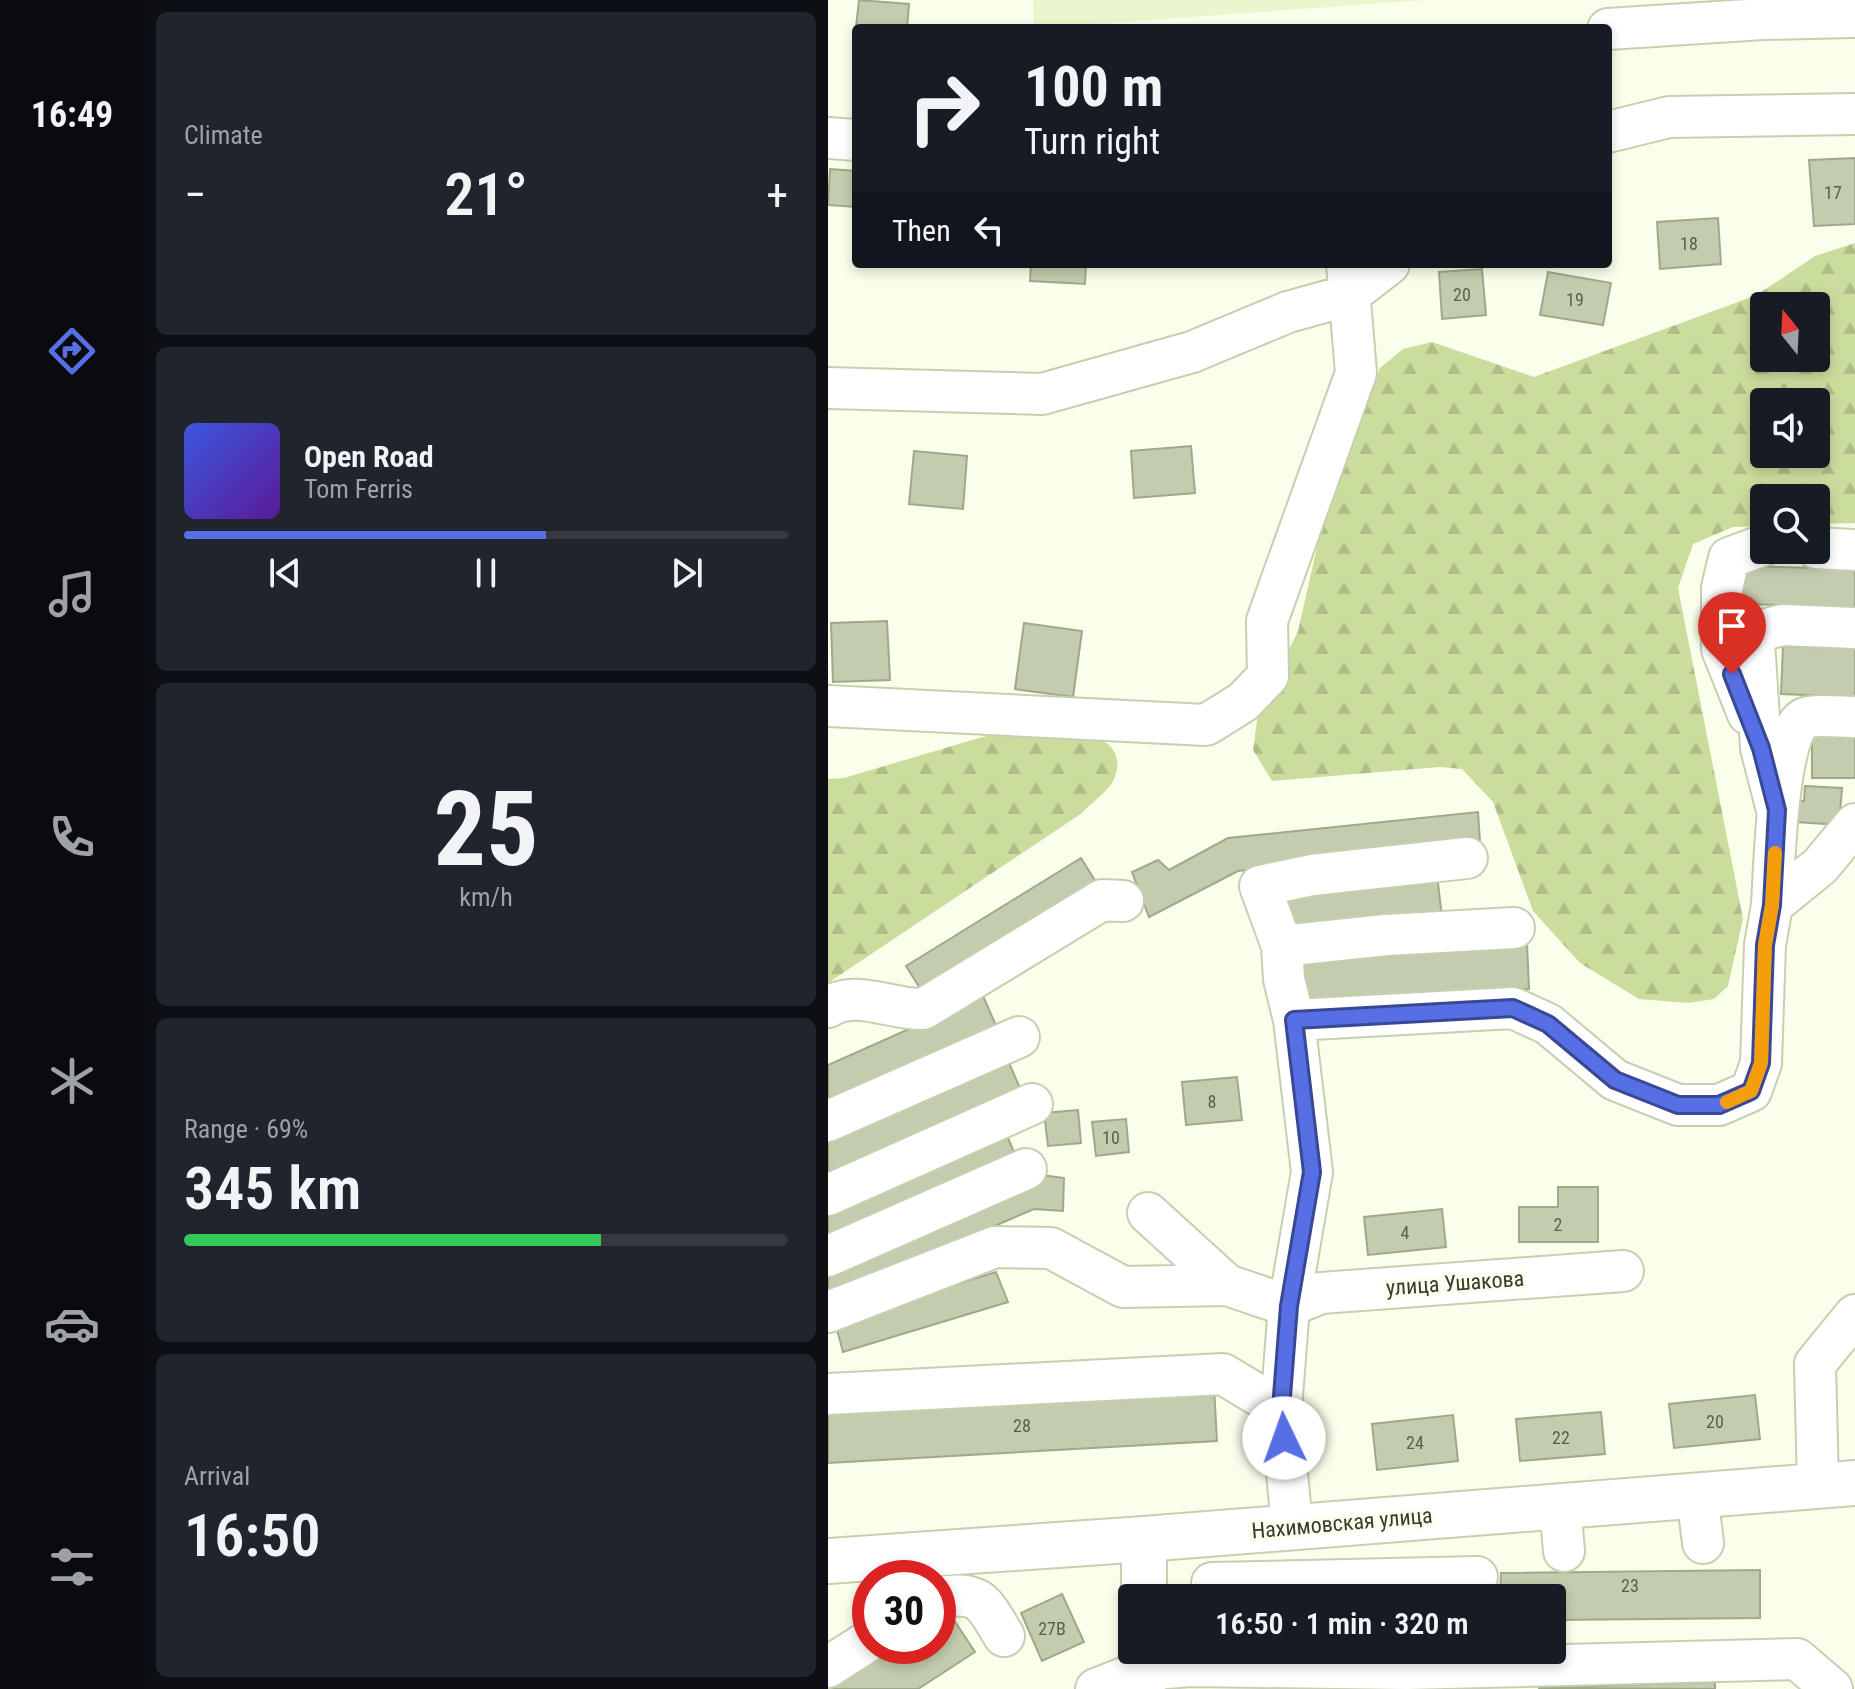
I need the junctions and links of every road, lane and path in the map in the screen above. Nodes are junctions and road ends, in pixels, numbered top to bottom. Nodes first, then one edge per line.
1 (1855, 17) edge
2 (1612, 29) edge
3 (1612, 110) edge
4 (1855, 114) edge
5 (1669, 117) junction
6 (1612, 131) edge
7 (828, 138) edge
8 (852, 140) edge
9 (1378, 268) edge
10 (1348, 279) edge
11 (828, 388) edge
12 (1830, 549) edge
13 (1750, 550) edge
14 (1855, 550) edge
15 (1855, 628) edge
16 (828, 706) edge
17 (1855, 717) edge
18 (1761, 748) junction
19 (1777, 810) junction
20 (1855, 824) edge
21 (1467, 858) dead end
22 (1123, 901) dead end
23 (1772, 905) junction
24 (1514, 928) dead end
25 (1282, 946) junction
26 (828, 1007) edge
27 (1294, 1020) junction
28 (1019, 1037) dead end
29 (1032, 1104) dead end
30 (828, 1121) edge
31 (1026, 1169) dead end
32 (828, 1195) edge
33 (1148, 1213) dead end
34 (828, 1256) edge
35 (1623, 1271) dead end
36 (1227, 1285) junction
37 (1289, 1306) junction
38 (828, 1312) edge
39 (1855, 1315) edge
40 (828, 1394) edge
41 (1281, 1409) junction
42 (1836, 1484) edge
43 (1697, 1494) junction
44 (1560, 1505) junction
45 (1292, 1526) junction
46 (1144, 1539) junction
47 (1703, 1543) dead end
48 (1016, 1548) junction
49 (1564, 1551) dead end
50 (828, 1561) edge
51 (1477, 1577) dead end
52 (1144, 1584) edge
53 (1212, 1584) edge
54 (956, 1592) edge
55 (956, 1596) edge
56 (1004, 1636) dead end
57 (852, 1652) edge
58 (1178, 1664) edge
59 (1317, 1664) edge
60 (828, 1667) edge
61 (1144, 1670) edge
62 (1096, 1689) edge
63 (1832, 1689) edge

1 - 2 street
3 - 5 street
4 - 5 street
5 - 6 street
7 - 8 street
9 - 10 street
10 - 11 street
10 - 16 street
12 - 14 street
13 - 18 street
15 - 18 street
17 - 19 street
18 - 19 street
19 - 23 street
20 - 23 street
21 - 25 street
22 - 26 street
23 - 27 street
24 - 25 street
25 - 27 street
27 - 37 street
28 - 30 street
29 - 32 street
31 - 34 street
33 - 36 street
35 - 37 street, улица Ушакова
36 - 37 street
36 - 38 street
37 - 41 street
39 - 42 street
40 - 41 street
41 - 45 street
42 - 43 main road, Нахимовская улица
43 - 44 main road, Нахимовская улица
43 - 47 street
44 - 45 main road, Нахимовская улица
44 - 49 street
45 - 46 main road, Нахимовская улица
46 - 48 main road, Нахимовская улица
46 - 52 main road
48 - 50 main road, Нахимовская улица
48 - 54 street
51 - 53 street
55 - 56 street
57 - 60 street
58 - 61 street
59 - 63 street
61 - 62 street

